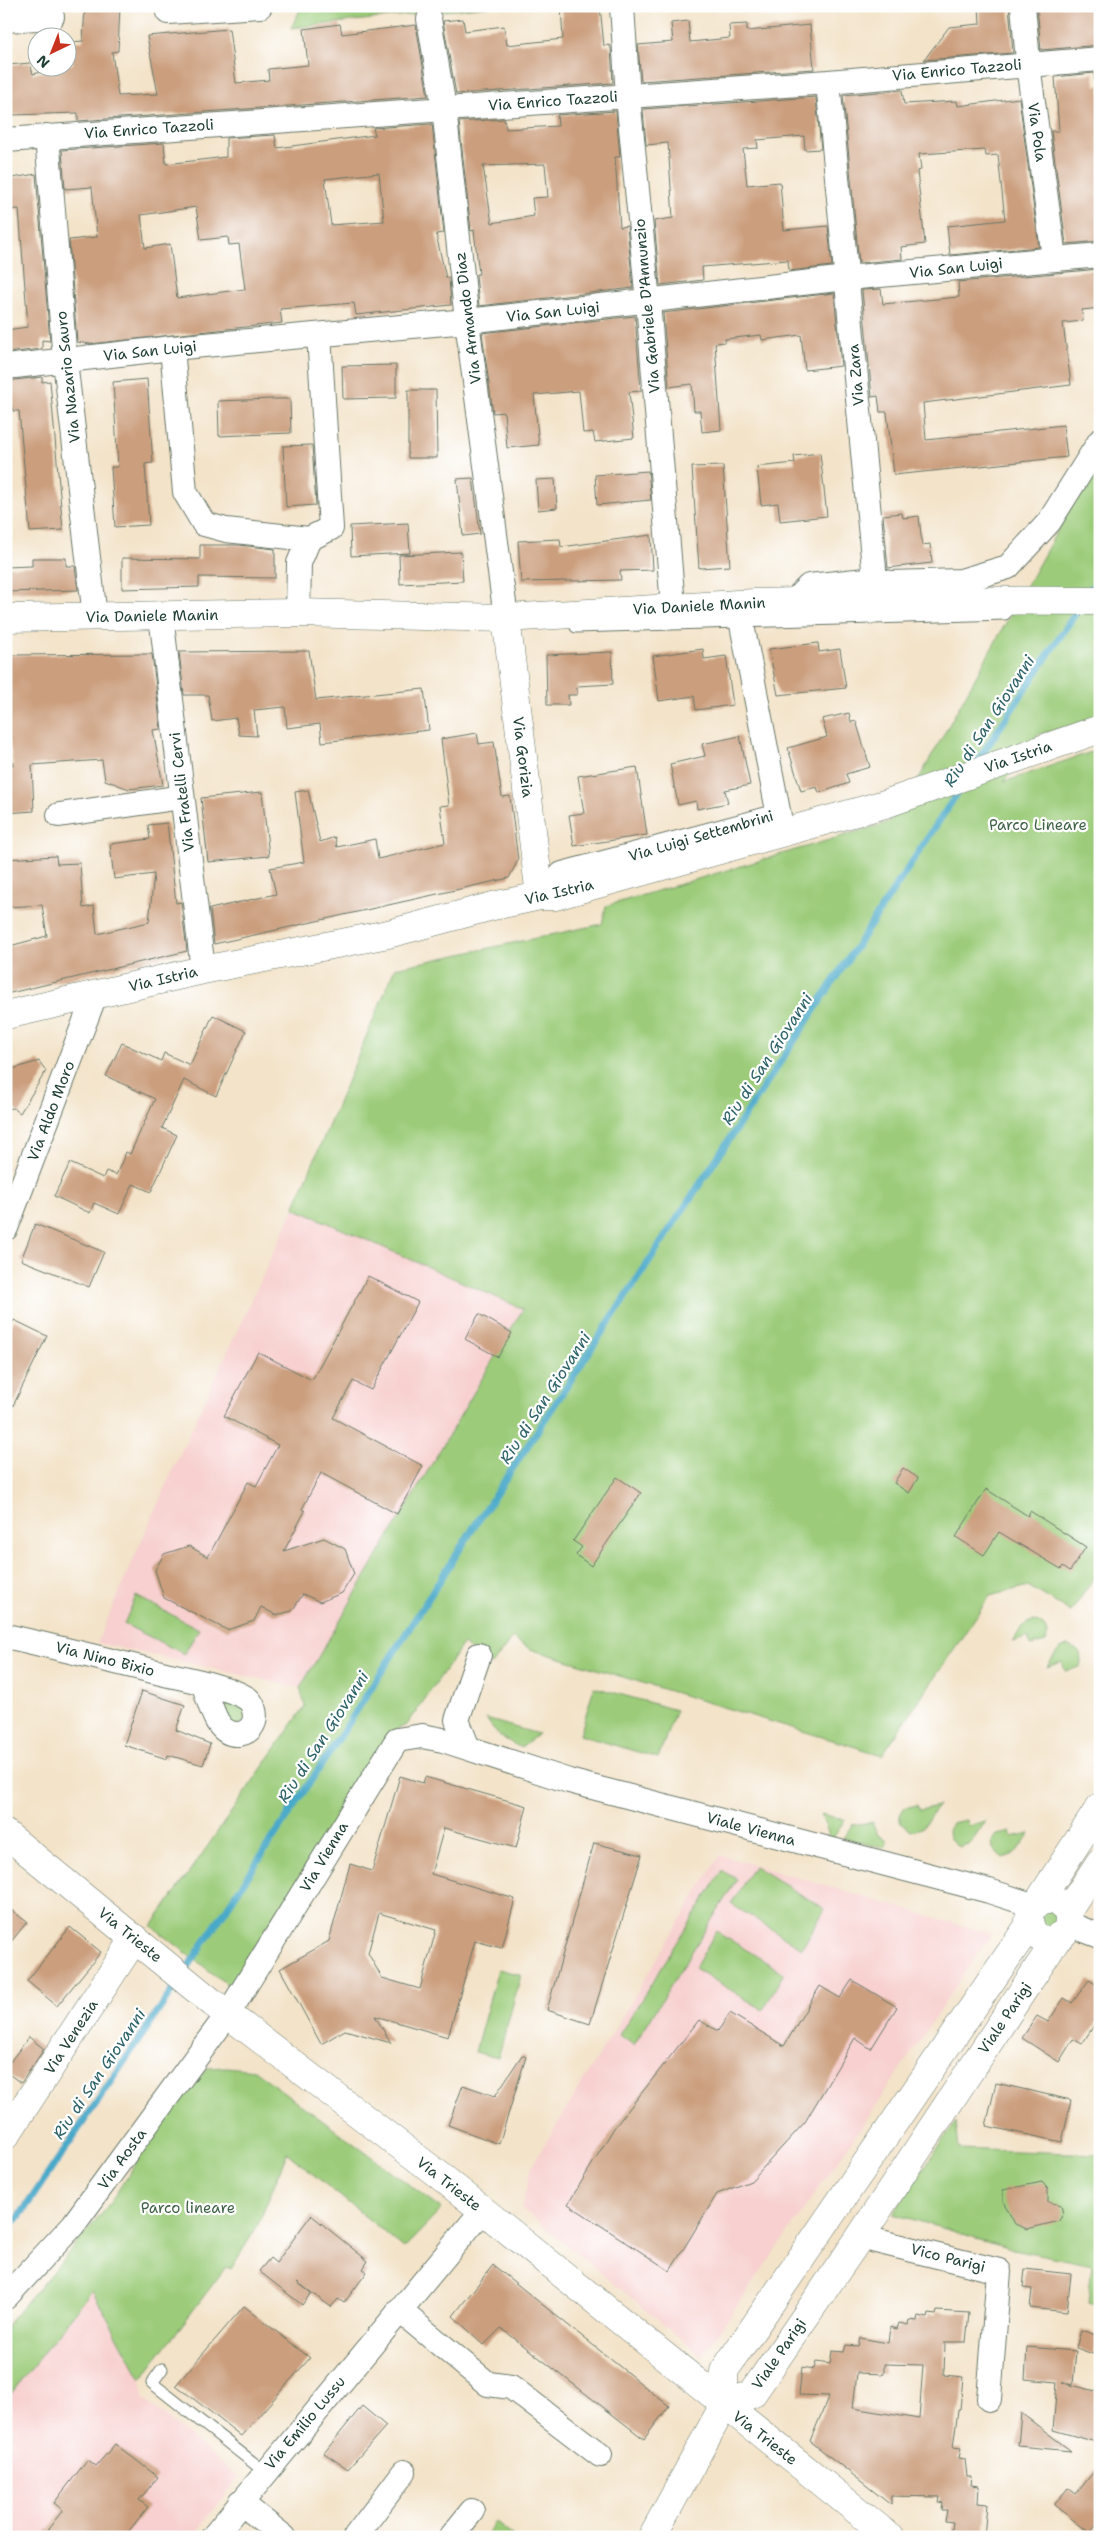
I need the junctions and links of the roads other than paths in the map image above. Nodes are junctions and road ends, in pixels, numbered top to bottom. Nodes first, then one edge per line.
1 (168, 6) edge
2 (260, 6) edge
3 (622, 6) edge
4 (1023, 6) edge
5 (52, 17) dead end
6 (429, 19) dead end
7 (6, 20) edge
8 (1100, 59) edge
9 (1028, 63) junction
10 (828, 82) junction
11 (628, 97) junction
12 (444, 108) junction
13 (47, 136) junction
14 (6, 140) edge
15 (1100, 255) edge
16 (1054, 258) junction
17 (847, 278) junction
18 (648, 302) junction
19 (467, 321) junction
20 (319, 335) junction
21 (172, 348) junction
22 (65, 361) junction
23 (6, 367) edge
24 (1100, 441) edge
25 (310, 539) junction
26 (876, 579) junction
27 (1100, 601) edge
28 (793, 602) junction
29 (673, 606) junction
30 (1013, 608) junction
31 (1100, 611) edge
32 (298, 613) junction
33 (740, 613) junction
34 (1040, 613) dead end
35 (161, 615) junction
36 (95, 617) junction
37 (6, 618) edge
38 (506, 618) junction
39 (566, 627) dead end
40 (537, 628) dead end
41 (1100, 721) edge
42 (1100, 728) edge
43 (1045, 744) junction
44 (182, 797) junction
45 (59, 815) dead end
46 (540, 896) junction
47 (203, 970) junction
48 (96, 995) junction
49 (6, 1015) edge
50 (6, 1228) edge
51 (6, 1636) edge
52 (479, 1655) dead end
53 (203, 1683) dead end
54 (443, 1740) joint
55 (468, 1748) junction
56 (1100, 1808) edge
57 (6, 1834) edge
58 (1100, 1862) edge
59 (1034, 1912) junction
60 (1065, 1924) junction
61 (1100, 1936) edge
62 (142, 1944) junction
63 (221, 2009) junction
64 (6, 2135) edge
65 (483, 2210) junction
66 (860, 2237) junction
67 (6, 2297) edge
68 (399, 2310) junction
69 (162, 2368) dead end
70 (989, 2399) dead end
71 (724, 2405) junction
72 (600, 2455) dead end
73 (264, 2472) junction
74 (404, 2472) dead end
75 (240, 2502) junction
76 (472, 2511) dead end
77 (213, 2537) edge
78 (284, 2537) edge
79 (355, 2537) edge
80 (451, 2537) edge
81 (652, 2537) edge
82 (890, 2537) edge

1 - 2 street
3 - 11 street, Via Gabriele D'Annunzio
4 - 9 street, Via Pola
5 - 7 street
6 - 12 street, Via Armando Diaz
8 - 9 street, Via Enrico Tazzoli
9 - 10 street, Via Enrico Tazzoli
9 - 16 street, Via Pola
10 - 11 street, Via Enrico Tazzoli
10 - 17 street, Via Zara
11 - 12 street, Via Enrico Tazzoli
11 - 18 street, Via Gabriele D'Annunzio
12 - 13 street, Via Enrico Tazzoli
12 - 19 street, Via Armando Diaz
13 - 14 street, Via Enrico Tazzoli
13 - 22 street, Via Nazario Sauro
15 - 16 street, Via San Luigi
16 - 17 street, Via San Luigi
17 - 18 street, Via San Luigi
17 - 26 street, Via Zara
18 - 19 street, Via San Luigi
18 - 29 street, Via Gabriele D'Annunzio
19 - 20 street, Via San Luigi
19 - 38 street, Via Armando Diaz
20 - 21 street, Via San Luigi
20 - 25 street
21 - 22 street, Via San Luigi
21 - 25 street
22 - 23 street, Via San Luigi
22 - 36 street, Via Nazario Sauro
24 - 26 street
25 - 32 street
26 - 28 street
27 - 30 street, Via Daniele Manin
28 - 30 street, Via Daniele Manin
28 - 33 street, Via Daniele Manin
29 - 33 street, Via Daniele Manin
29 - 38 street, Via Daniele Manin
30 - 33 lane
31 - 34 lane
32 - 35 street, Via Daniele Manin
32 - 38 street, Via Daniele Manin
33 - 39 lane
33 - 46 street, Via Luigi Settembrini
35 - 36 street, Via Daniele Manin
35 - 44 street, Via Fratelli Cervi
36 - 37 street, Via Daniele Manin
38 - 40 lane
38 - 46 street, Via Gorizia
41 - 43 lane
42 - 43 street, Via Istria
43 - 46 street, Via Istria
44 - 45 street
44 - 47 street, Via Fratelli Cervi
46 - 47 street, Via Istria
47 - 48 street, Via Istria
48 - 49 street, Via Istria
48 - 50 street, Via Aldo Moro
51 - 53 street, Via Nino Bixio
52 - 55 street
54 - 55 street, Viale Vienna
54 - 63 street, Via Vienna
55 - 59 street, Viale Vienna
56 - 59 street
57 - 62 street, Via Trieste
58 - 60 street, Viale Parigi
59 - 60 street
59 - 71 street
60 - 61 street
60 - 66 street, Viale Parigi
62 - 63 street, Via Trieste
62 - 64 street, Via Venezia
63 - 65 street, Via Trieste
63 - 67 street, Via Aosta
65 - 68 street, Via Emilio Lussu
65 - 71 street, Via Trieste
66 - 70 street, Vico Parigi
66 - 71 street, Viale Parigi
68 - 72 street
68 - 73 street, Via Emilio Lussu
69 - 73 lane
71 - 81 street
71 - 82 street, Via Trieste
73 - 75 street, Via Emilio Lussu
74 - 79 street
75 - 77 street, Via Emilio Lussu
75 - 78 street
76 - 80 street

